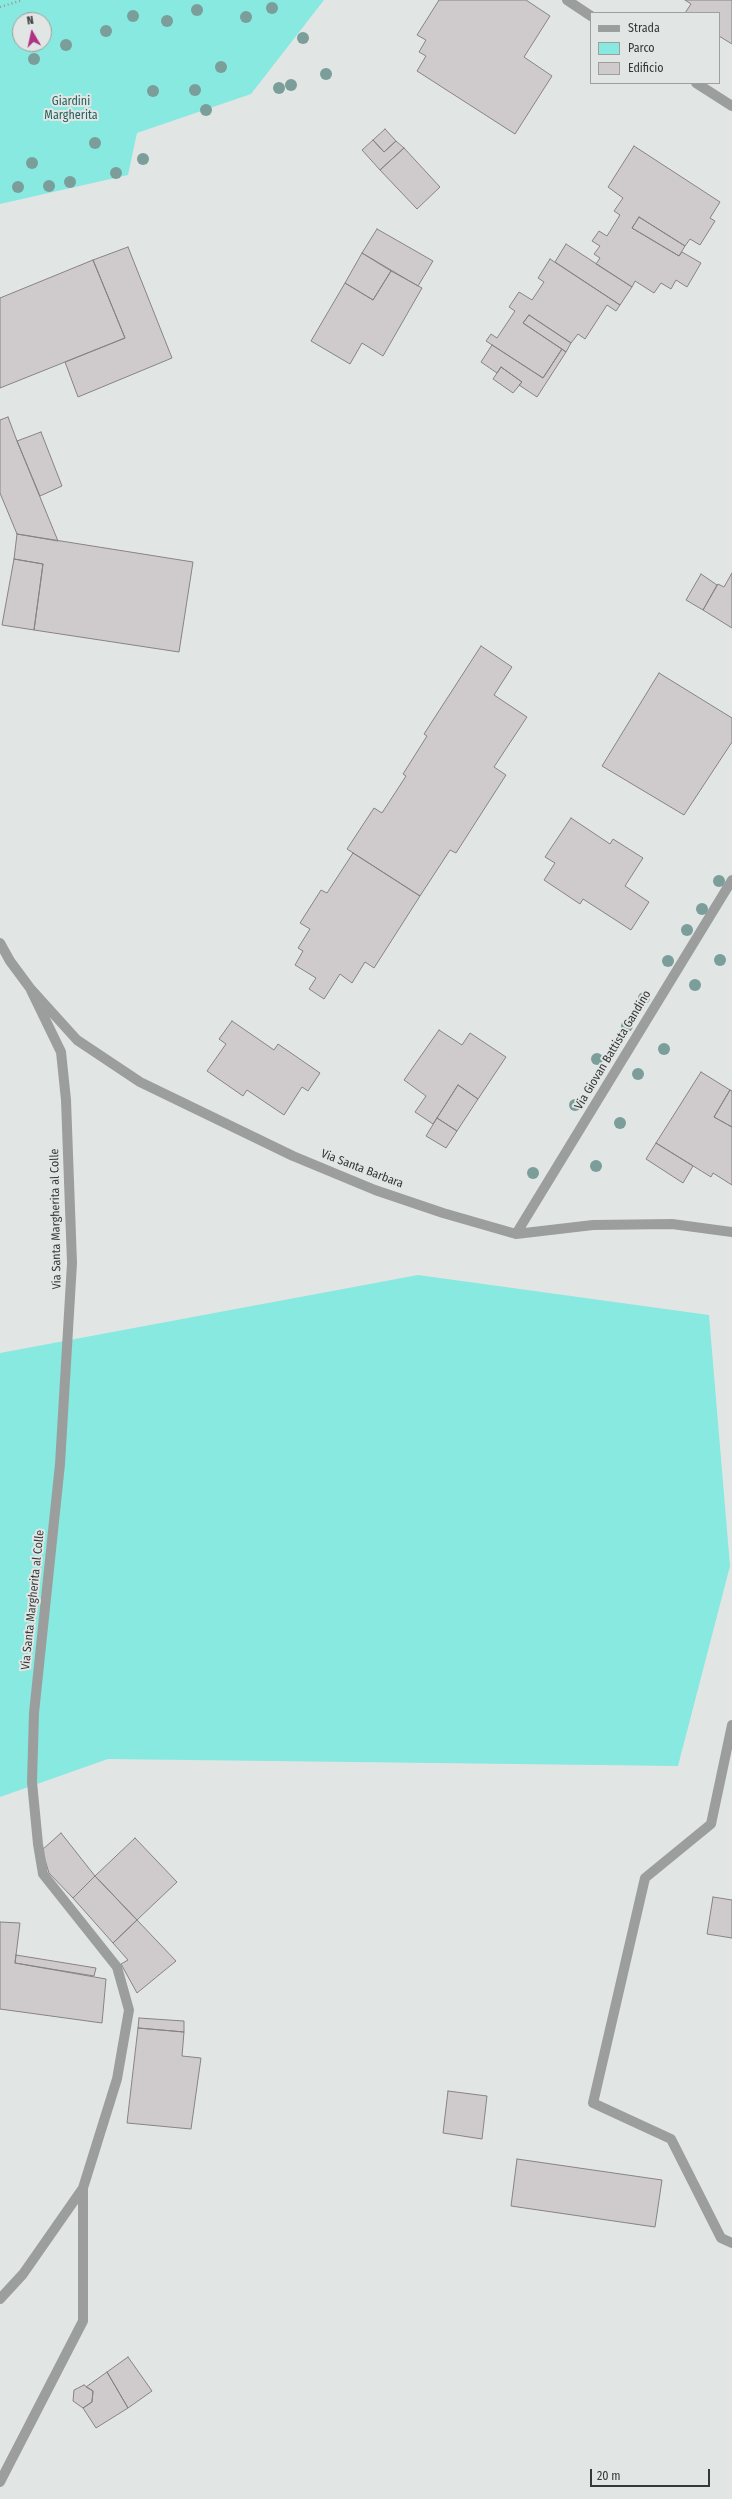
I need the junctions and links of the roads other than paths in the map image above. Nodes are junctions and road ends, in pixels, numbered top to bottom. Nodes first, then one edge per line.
1 (567, 0) edge
2 (590, 15) edge
3 (698, 84) edge
4 (732, 106) edge
5 (732, 880) edge
6 (0, 943) edge
7 (30, 988) junction
8 (732, 1232) edge
9 (516, 1234) junction
10 (732, 1725) edge
11 (83, 2188) junction
12 (732, 2243) edge
13 (0, 2299) edge
14 (0, 2482) edge

1 - 2 street
3 - 4 street
5 - 9 street, Via Giovan Battista Gandino
6 - 7 street
7 - 9 street, Via Santa Barbara
7 - 11 street, Via Santa Margherita al Colle
8 - 9 street, Via Santa Barbara
10 - 12 street
11 - 13 street, Via Santa Margherita al Colle
11 - 14 street, Via Santa Margherita al Colle

